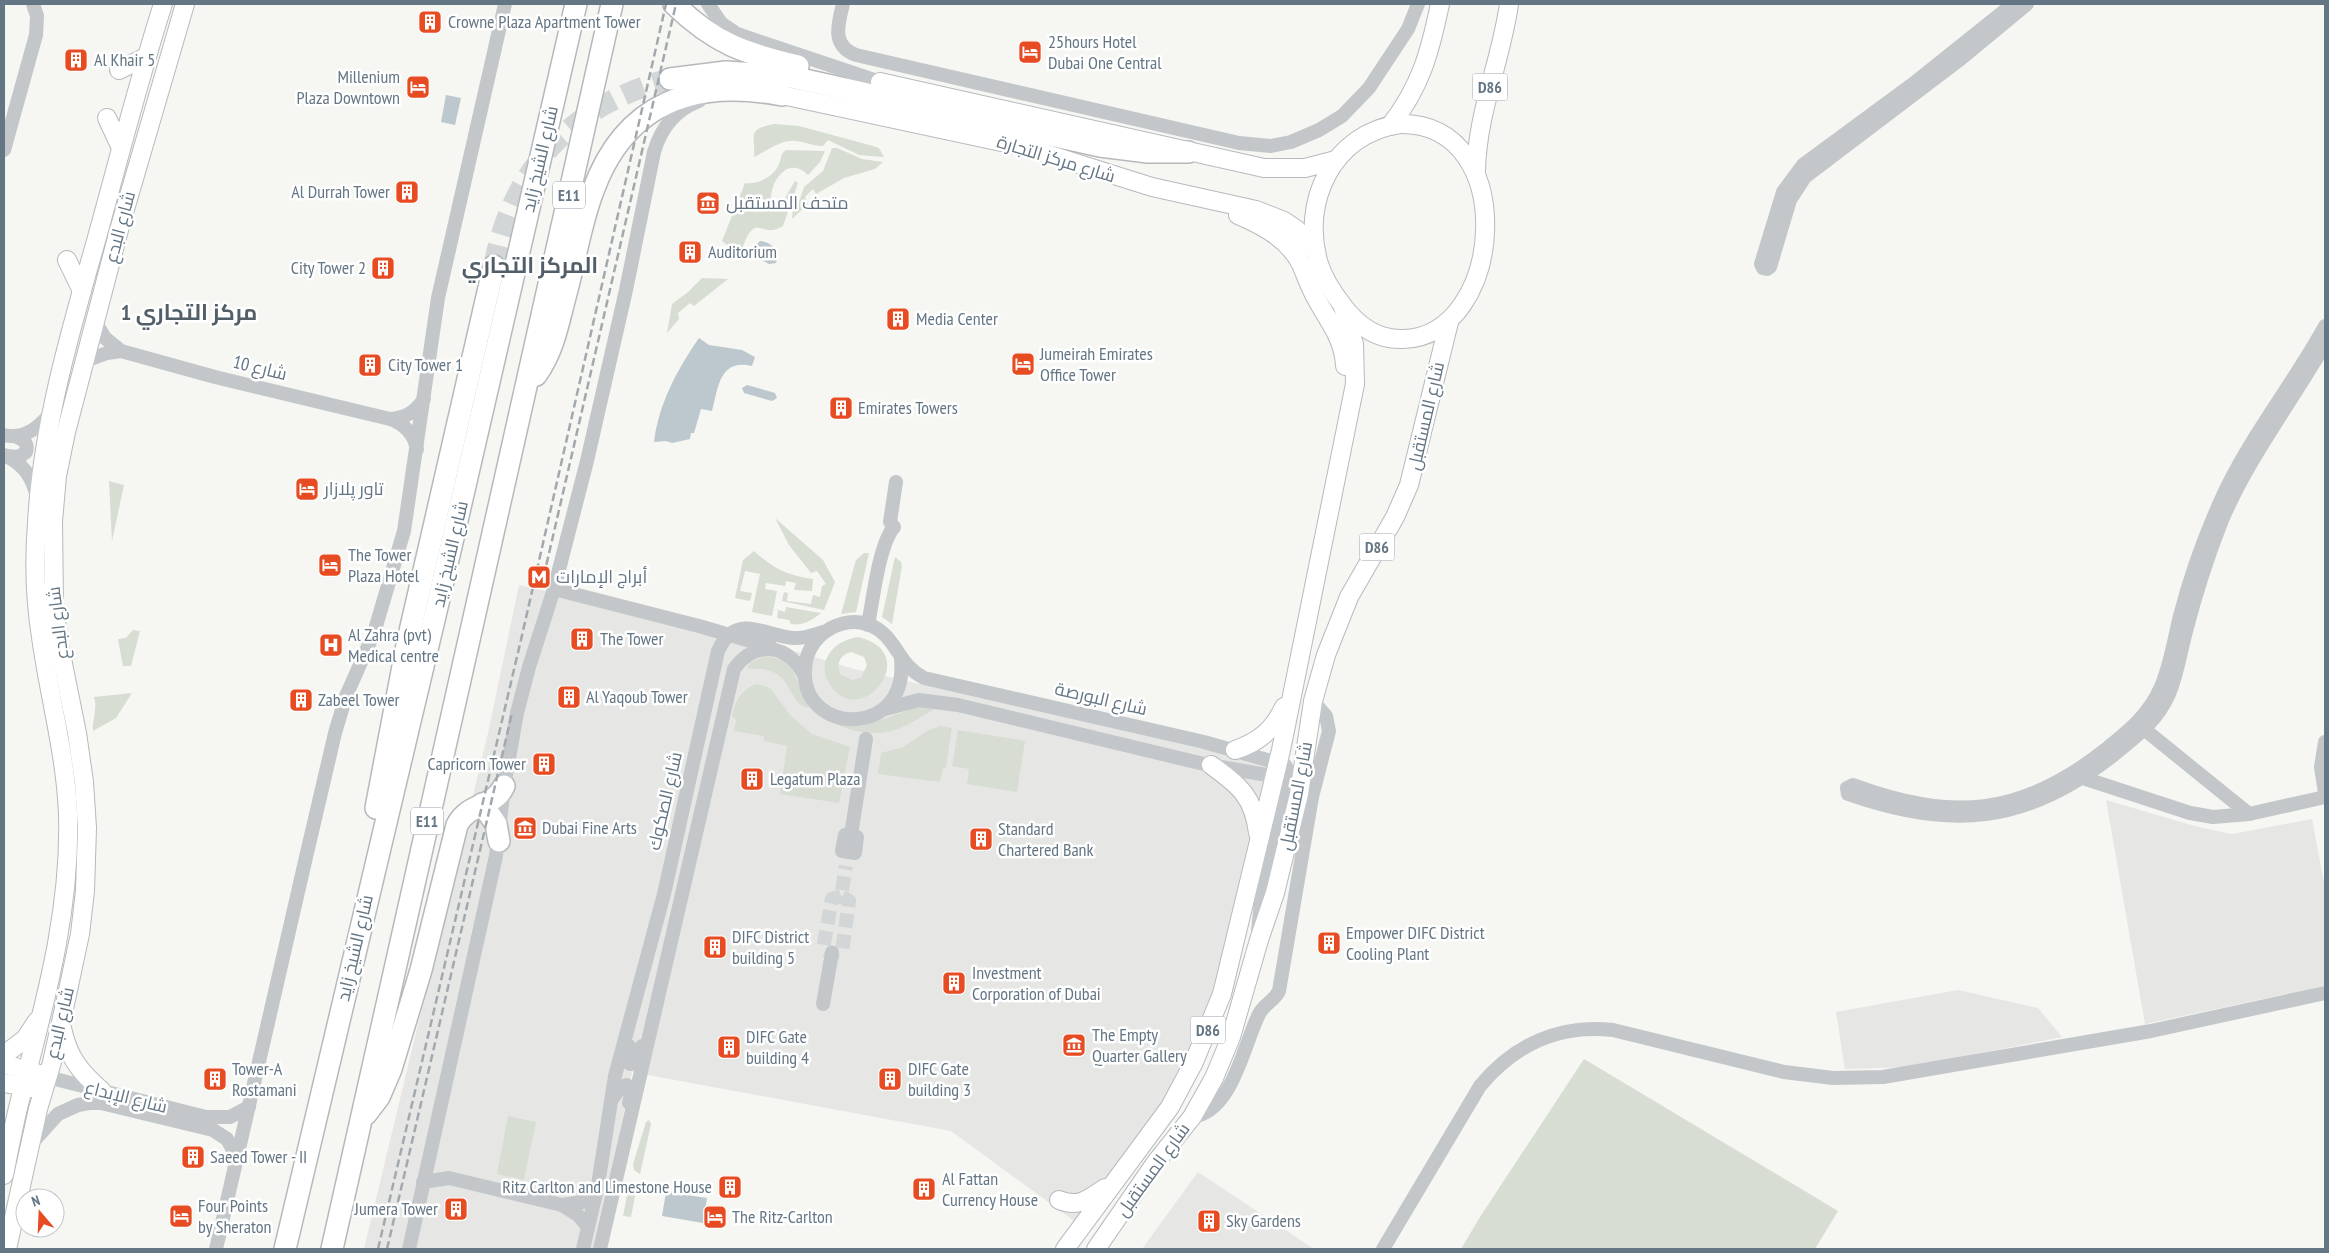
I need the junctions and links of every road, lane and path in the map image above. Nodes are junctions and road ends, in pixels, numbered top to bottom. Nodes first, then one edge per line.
1 (33, 4) edge
2 (42, 4) edge
3 (163, 4) edge
4 (173, 4) edge
5 (185, 4) edge
6 (505, 4) edge
7 (576, 4) edge
8 (612, 4) edge
9 (674, 4) edge
10 (708, 4) edge
11 (843, 4) edge
12 (1418, 4) edge
13 (1440, 4) edge
14 (1509, 4) edge
15 (2013, 4) edge
16 (2027, 4) edge
17 (36, 35) junction
18 (171, 46) junction
19 (146, 56) junction
20 (119, 70) dead end
21 (670, 79) tunnel mouth
22 (880, 82) junction
23 (782, 95) junction
24 (107, 118) dead end
25 (1390, 126) junction
26 (121, 148) junction
27 (4, 150) edge
28 (1188, 152) junction
29 (1336, 160) junction
30 (1476, 171) junction
31 (1220, 202) junction
32 (1316, 253) junction
33 (67, 260) dead end
34 (494, 266) tunnel mouth
35 (82, 291) junction
36 (1343, 307) junction
37 (96, 321) junction
38 (1449, 322) junction
39 (2325, 326) edge
40 (2325, 344) edge
41 (121, 351) junction
42 (85, 361) junction
43 (526, 386) junction
44 (425, 397) junction
45 (54, 409) junction
46 (390, 419) junction
47 (9, 436) edge
48 (1344, 436) junction
49 (417, 449) junction
50 (4, 456) edge
51 (896, 482) dead end
52 (38, 502) junction
53 (554, 589) junction
54 (868, 624) junction
55 (698, 626) junction
56 (826, 631) junction
57 (728, 634) junction
58 (773, 648) junction
59 (716, 659) junction
60 (901, 660) junction
61 (805, 676) junction
62 (1290, 696) junction
63 (1314, 701) junction
64 (2160, 701) junction
65 (884, 709) junction
66 (2141, 726) junction
67 (866, 739) dead end
68 (2325, 742) edge
69 (1235, 750) junction
70 (1211, 765) junction
71 (1286, 772) junction
72 (2077, 776) junction
73 (504, 786) junction
74 (2325, 793) edge
75 (2325, 797) edge
76 (482, 804) junction
77 (2249, 814) junction
78 (499, 841) junction
79 (1259, 844) junction
80 (847, 860) tunnel mouth
81 (374, 867) junction
82 (832, 953) dead end
83 (1228, 971) junction
84 (1208, 991) dead end
85 (2325, 993) edge
86 (637, 994) junction
87 (823, 1004) dead end
88 (44, 1010) junction
89 (61, 1023) junction
90 (649, 1038) junction
91 (4, 1055) edge
92 (4, 1064) edge
93 (29, 1069) junction
94 (4, 1083) edge
95 (45, 1084) junction
96 (24, 1086) junction
97 (102, 1091) junction
98 (612, 1099) junction
99 (4, 1107) edge
100 (249, 1107) junction
101 (1192, 1117) junction
102 (629, 1121) junction
103 (360, 1122) junction
104 (12, 1134) junction
105 (30, 1144) junction
106 (237, 1157) junction
107 (428, 1160) junction
108 (4, 1175) edge
109 (449, 1178) junction
110 (424, 1182) junction
111 (1114, 1184) junction
112 (596, 1193) junction
113 (1060, 1200) dead end
114 (562, 1205) junction
115 (588, 1227) junction
116 (1082, 1227) junction
117 (1100, 1248) edge
118 (7, 1249) edge
119 (216, 1249) edge
120 (285, 1249) edge
121 (332, 1249) edge
122 (409, 1249) edge
123 (583, 1249) edge
124 (600, 1249) edge
125 (1065, 1249) edge
126 (1082, 1249) edge
127 (1382, 1249) edge

1 - 17 street
2 - 17 street
3 - 19 main road, شارع البدع
4 - 18 main road
5 - 18 main road, شارع البدع
6 - 44 street
7 - 81 highway, شارع الشيخ زايد / E11
8 - 43 highway, شارع الشيخ زايد / E11
9 - 22 highway
10 - 22 street
11 - 12 street
13 - 25 main road
14 - 30 main road, D86
15 - 16 street
17 - 27 street
18 - 37 main road, شارع البدع
19 - 20 main road
19 - 26 main road, شارع البدع
21 - 28 highway
22 - 28 main road, شارع مركز التجارة
23 - 31 main road, شارع مركز التجارة
23 - 43 highway
23 - 53 street
24 - 26 main road
25 - 29 main road
25 - 30 main road
26 - 35 main road, شارع البدع
28 - 29 main road, شارع مركز التجارة
29 - 32 main road
30 - 38 main road
31 - 32 main road, شارع مركز التجارة
31 - 48 main road
32 - 36 main road
33 - 35 main road
34 - 81 highway
35 - 45 main road, شارع البدع
36 - 38 main road
36 - 48 main road, شارع المستقبل / D86
37 - 41 street, شارع 10
37 - 42 main road, شارع البدع
38 - 63 main road, شارع المستقبل / D86
39 - 64 street
40 - 64 street
41 - 42 street, شارع 10
41 - 46 street, شارع 10
42 - 89 main road, شارع البدع
43 - 103 highway, شارع الشيخ زايد / E11
44 - 46 street
44 - 49 street
45 - 47 street
45 - 52 main road, شارع البدع
46 - 49 street, شارع 10
47 - 50 street
48 - 62 main road, شارع المستقبل / D86
49 - 100 street
50 - 52 street
51 - 54 street
52 - 88 main road, شارع البدع
53 - 55 street
53 - 73 street
54 - 56 street
54 - 60 street
55 - 57 street
55 - 59 street
56 - 57 street
56 - 61 street
57 - 58 street
57 - 59 street, شارع الصكوك
58 - 61 street
58 - 90 street
59 - 86 street, شارع الصكوك
60 - 65 street
60 - 69 street, شارع البورصة
61 - 65 street
62 - 69 main road
62 - 71 main road, شارع المستقبل / D86
63 - 71 main road, شارع المستقبل / D86
63 - 101 street
64 - 66 street
65 - 70 street
66 - 72 street
66 - 77 street
67 - 80 street
68 - 74 street
69 - 71 street, شارع البورصة
70 - 71 street
70 - 79 main road
71 - 79 main road, شارع المستقبل / D86
71 - 101 main road, شارع المستقبل / D86
72 - 72 street
72 - 77 street
73 - 76 highway
73 - 78 street
75 - 77 street
76 - 78 highway
76 - 103 highway
78 - 107 street
79 - 83 main road, شارع المستقبل / D86
81 - 120 highway, شارع الشيخ زايد / E11
82 - 87 street
83 - 84 main road
83 - 111 main road, شارع المستقبل / D86
85 - 127 street
86 - 90 street
86 - 98 street, شارع الصكوك
88 - 91 main road
88 - 93 main road, شارع البدع
89 - 95 main road, شارع البدع
89 - 97 main road
90 - 102 street
92 - 93 main road, شارع الإبداع
93 - 95 main road, شارع الإبداع
93 - 96 main road, شارع البدع
94 - 96 main road, شارع الإبداع
95 - 96 main road, شارع الإبداع
95 - 97 street, شارع الإبداع
95 - 105 main road, شارع البدع
96 - 104 main road, شارع البدع
97 - 100 street, شارع الإبداع
98 - 102 street
98 - 112 street, شارع الصكوك
99 - 104 main road
100 - 106 street
101 - 117 main road, شارع المستقبل / D86
102 - 124 street
103 - 121 highway, شارع الشيخ زايد / E11
104 - 108 main road, شارع البدع
105 - 106 street, شارع الإبداع
105 - 118 main road, شارع البدع
106 - 119 street
107 - 109 street
107 - 110 street
109 - 110 street
109 - 114 street
110 - 122 street
111 - 113 main road
111 - 116 main road, شارع المستقبل / D86
112 - 114 street
112 - 115 street, شارع الصكوك
114 - 115 street
115 - 123 street, شارع الصكوك
116 - 125 main road, شارع المستقبل / D86
116 - 126 main road

